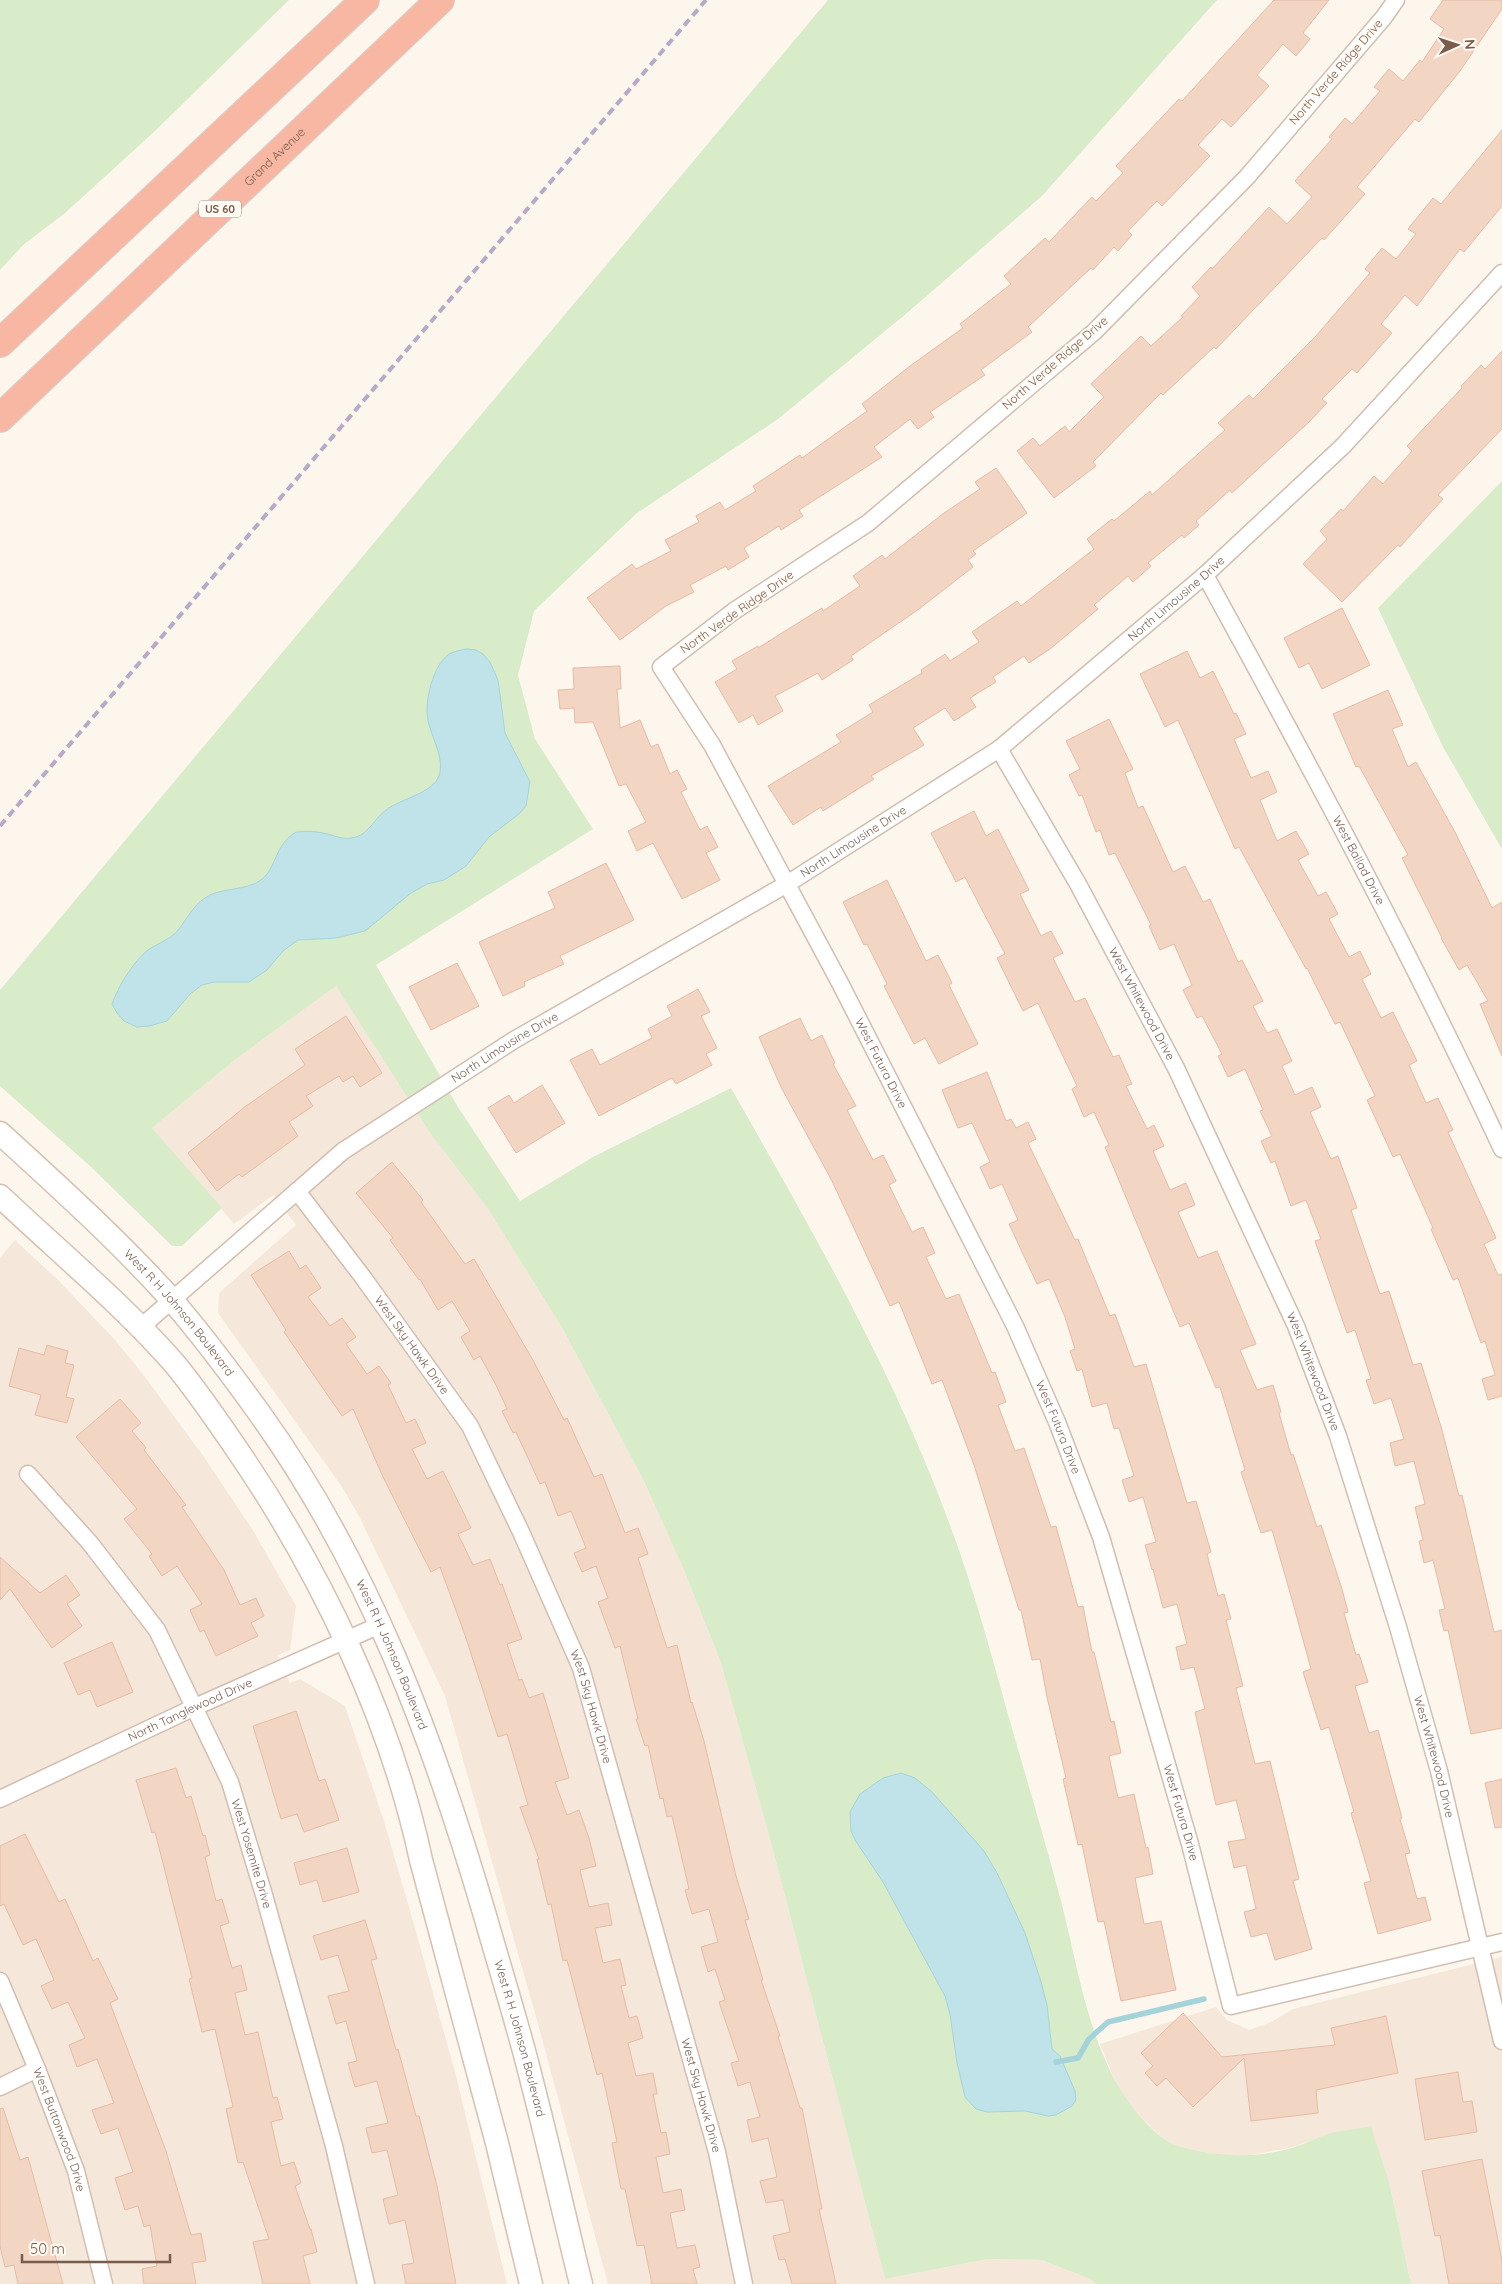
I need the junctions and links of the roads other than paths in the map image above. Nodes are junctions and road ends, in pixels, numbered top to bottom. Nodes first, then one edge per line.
1 (365, 0) edge
2 (440, 0) edge
3 (1396, 0) edge
4 (1502, 273) edge
5 (0, 343) edge
6 (0, 418) edge
7 (1205, 575) junction
8 (661, 667) joint
9 (999, 749) junction
10 (788, 884) junction
11 (0, 1133) edge
12 (1502, 1150) edge
13 (296, 1191) junction
14 (0, 1196) edge
15 (171, 1299) junction
16 (141, 1327) junction
17 (28, 1474) dead end
18 (382, 1624) junction
19 (345, 1641) junction
20 (195, 1707) junction
21 (0, 1799) edge
22 (1502, 1942) edge
23 (1479, 1948) junction
24 (0, 1981) edge
25 (1502, 2041) edge
26 (37, 2069) junction
27 (0, 2087) edge
28 (104, 2284) edge
29 (366, 2284) edge
30 (531, 2284) edge
31 (581, 2284) edge
32 (744, 2284) edge

1 - 5 highway
2 - 6 highway, Grand Avenue / US 60
3 - 8 street, North Verde Ridge Drive
4 - 7 street, North Limousine Drive
7 - 9 street, North Limousine Drive
7 - 12 street, West Ballad Drive
8 - 10 street, West Futura Drive
9 - 10 street, North Limousine Drive
9 - 23 street, West Whitewood Drive
10 - 13 street, North Limousine Drive
10 - 23 street, West Futura Drive
11 - 15 main road, West R H Johnson Boulevard
13 - 15 street, North Limousine Drive
13 - 32 street, West Sky Hawk Drive
14 - 16 main road
15 - 16 street, North Limousine Drive
15 - 18 main road, West R H Johnson Boulevard
16 - 19 main road
17 - 20 street, West Yosemite Drive
18 - 19 street, North Tanglewood Drive
18 - 31 main road, West R H Johnson Boulevard
19 - 20 street, North Tanglewood Drive
19 - 30 main road
20 - 21 street, North Tanglewood Drive
20 - 29 street, West Yosemite Drive
22 - 23 street
23 - 25 street, West Whitewood Drive
24 - 26 street, West Buttonwood Drive
26 - 27 street
26 - 28 street, West Buttonwood Drive

